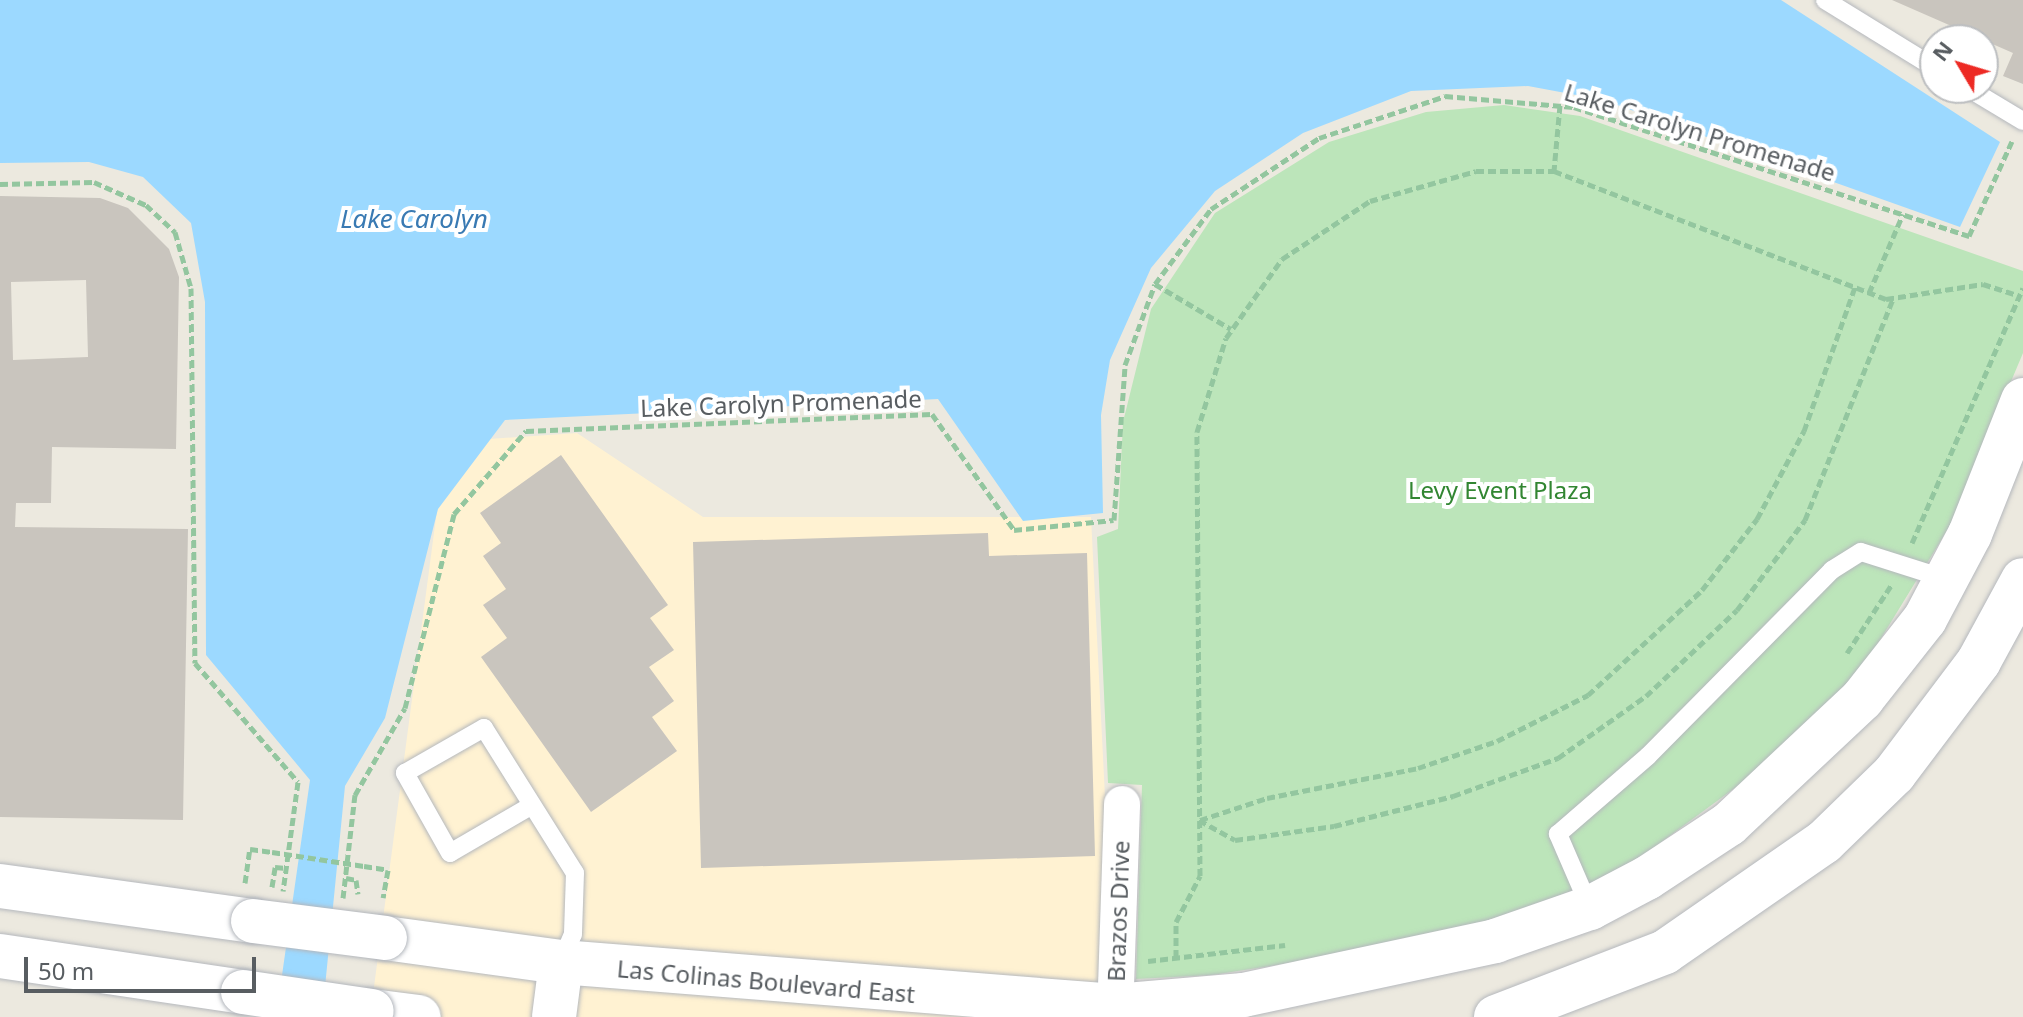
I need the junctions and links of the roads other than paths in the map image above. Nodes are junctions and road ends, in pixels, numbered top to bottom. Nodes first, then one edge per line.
1 (1825, 0) edge
2 (1919, 58) edge
3 (1995, 104) edge
4 (2023, 121) edge
5 (2023, 400) edge
6 (1946, 579) junction
7 (2015, 595) edge
8 (1122, 804) dead end
9 (529, 807) junction
10 (0, 886) edge
11 (1590, 908) junction
12 (0, 956) edge
13 (561, 962) junction
14 (1619, 972) junction
15 (1115, 1012) edge
16 (419, 1017) edge
17 (554, 1017) edge
18 (1496, 1017) edge

1 - 2 lane
3 - 4 lane
5 - 6 main road, Las Colinas Boulevard East
6 - 7 main road
6 - 11 main road, Las Colinas Boulevard East
6 - 11 lane
7 - 14 main road
8 - 15 street, Brazos Drive
9 - 9 lane
9 - 13 lane
10 - 13 main road, Las Colinas Boulevard East, bridge
11 - 14 main road
11 - 15 main road, Las Colinas Boulevard East
12 - 16 main road, bridge
13 - 15 main road, Las Colinas Boulevard East
13 - 17 main road
14 - 18 main road

